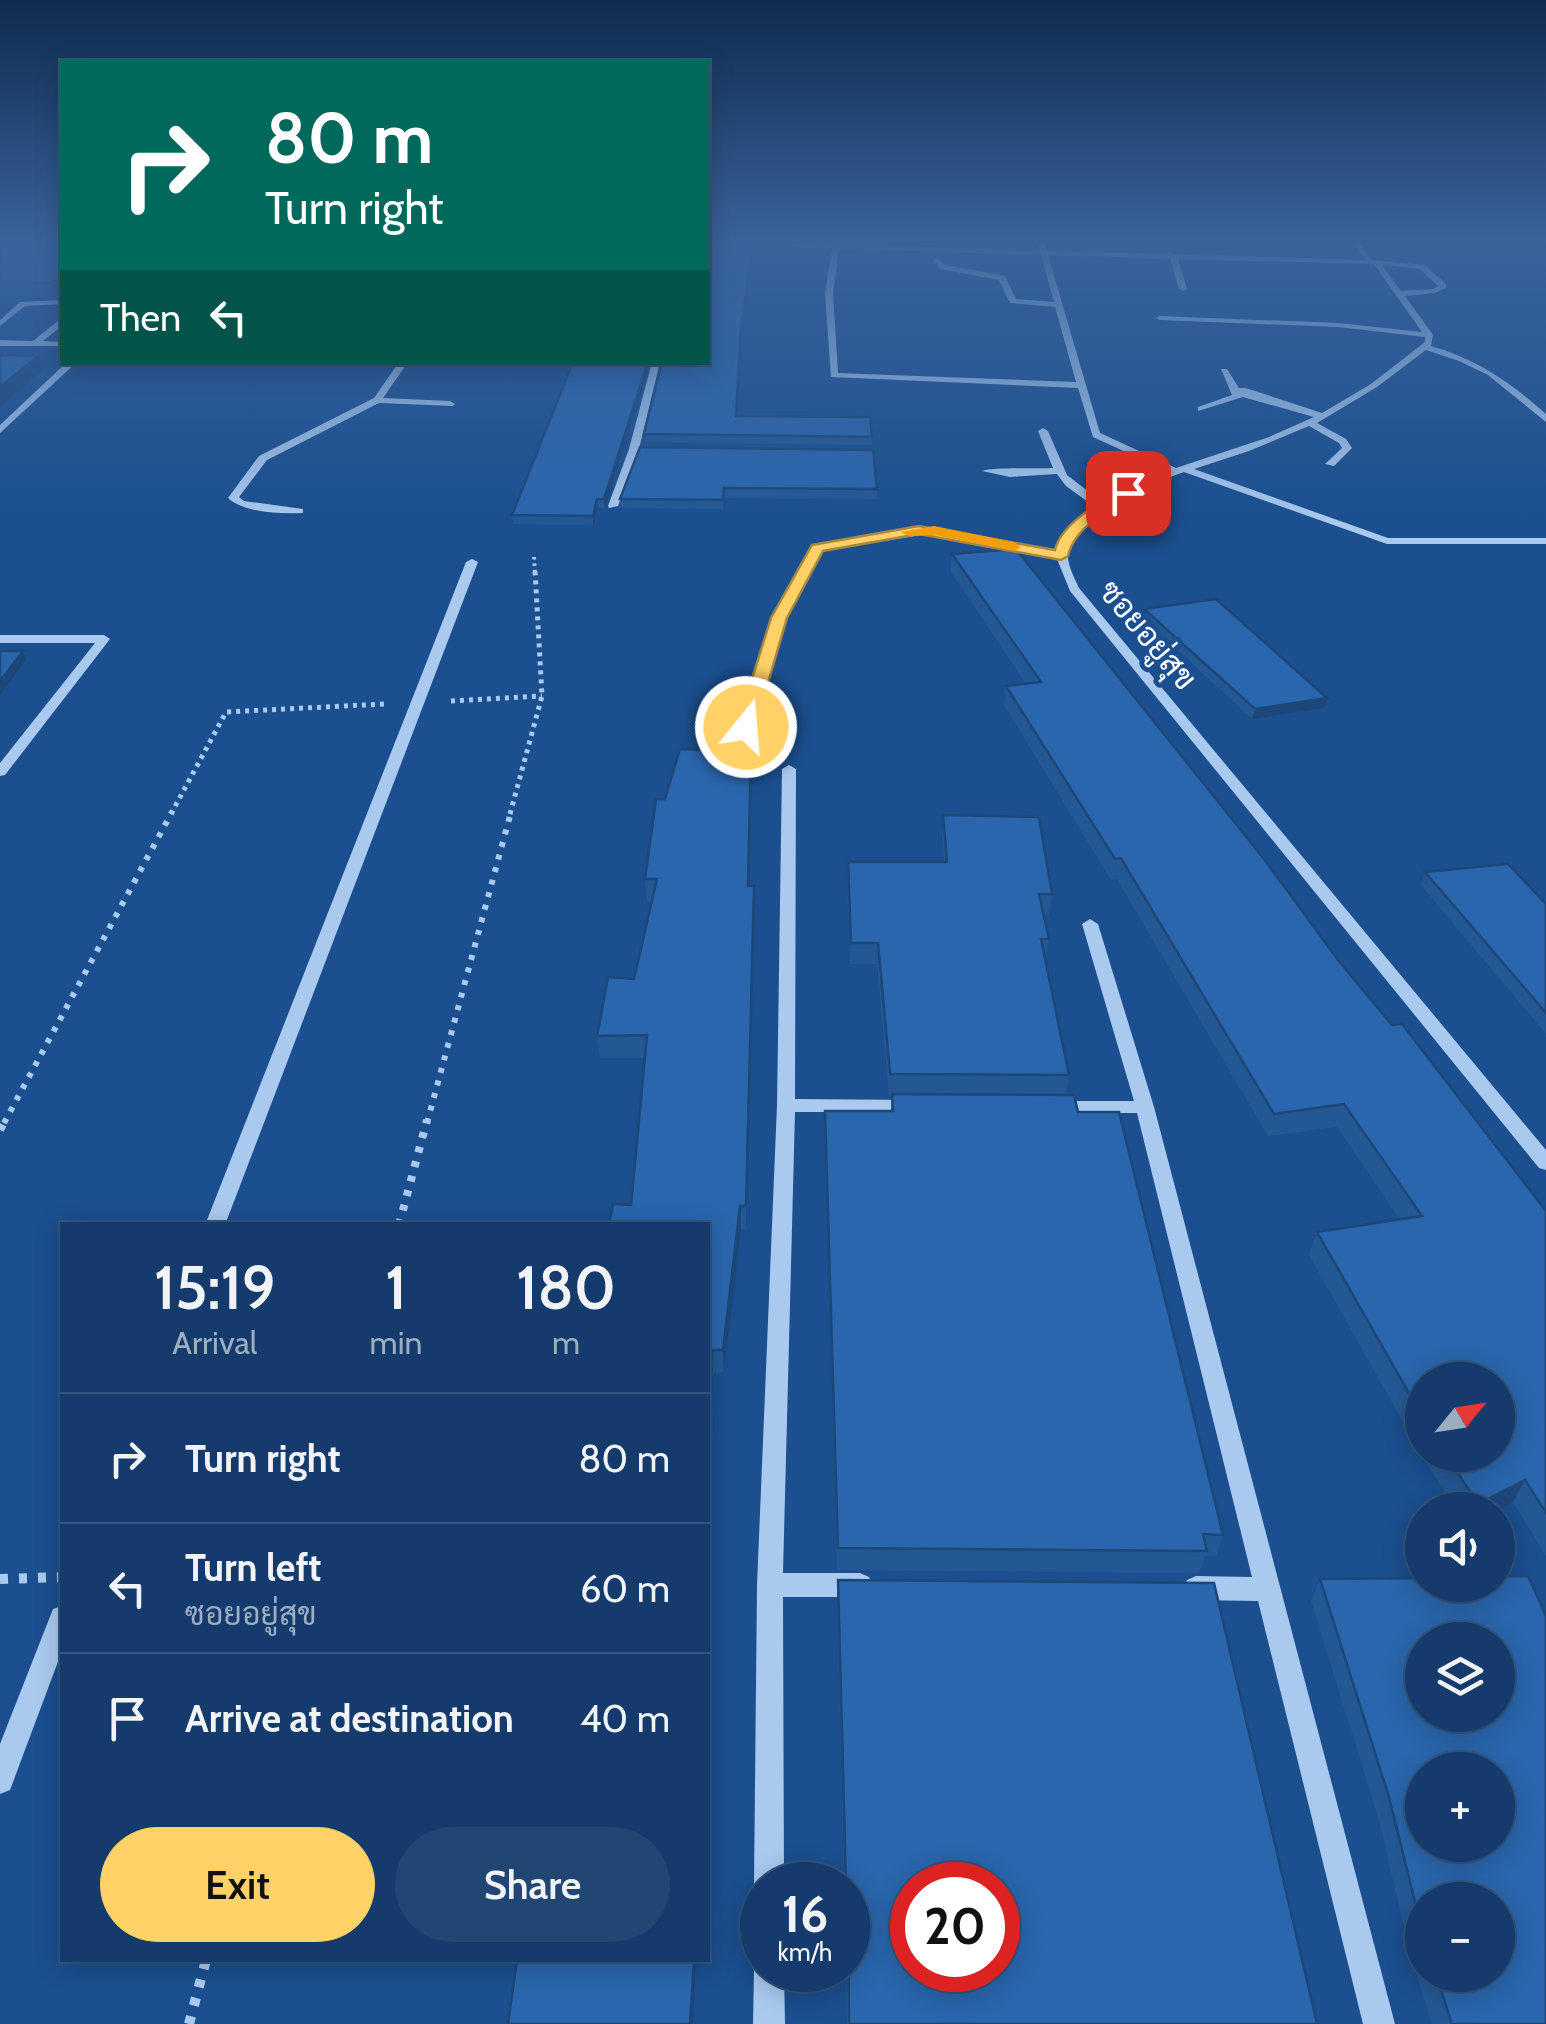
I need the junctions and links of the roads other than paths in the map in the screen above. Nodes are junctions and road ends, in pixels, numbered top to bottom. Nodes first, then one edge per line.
1 (47, 333) edge
2 (831, 333) edge
3 (1067, 333) edge
4 (1385, 333) edge
5 (1423, 333) edge
6 (1427, 341) junction
7 (0, 343) edge
8 (34, 344) junction
9 (48, 344) junction
10 (60, 344) edge
11 (0, 352) edge
12 (70, 365) edge
13 (402, 365) edge
14 (655, 365) edge
15 (1224, 371) dead end
16 (1080, 385) junction
17 (1238, 394) junction
18 (377, 400) junction
19 (450, 404) dead end
20 (1202, 409) dead end
21 (1322, 416) junction
22 (1546, 419) edge
23 (1308, 422) junction
24 (0, 430) edge
25 (1044, 431) dead end
26 (634, 448) junction
27 (654, 449) edge
28 (1330, 464) dead end
29 (1180, 470) junction
30 (987, 471) dead end
31 (1056, 471) junction
32 (613, 506) dead end
33 (1102, 507) junction
34 (300, 511) dead end
35 (1546, 541) edge
36 (1061, 556) junction
37 (472, 562) dead end
38 (0, 640) edge
39 (746, 727) dead end
40 (789, 769) dead end
41 (0, 772) edge
42 (1090, 924) dead end
43 (786, 1105) junction
44 (946, 1106) edge
45 (1025, 1106) edge
46 (1145, 1107) junction
47 (1546, 1163) edge
48 (216, 1222) edge
49 (770, 1585) junction
50 (890, 1586) edge
51 (1170, 1588) edge
52 (1270, 1589) junction
53 (60, 1623) edge
54 (0, 1780) edge
55 (770, 1862) edge
56 (769, 1992) edge
57 (769, 2024) edge
58 (1379, 2024) edge

1 - 8 street
2 - 16 street
3 - 16 street
4 - 6 street
5 - 6 street
6 - 21 street, ซอยอยู่สุข
6 - 22 street
7 - 8 street
8 - 9 street
9 - 10 street
9 - 11 street
12 - 24 street
13 - 18 street
14 - 26 street
15 - 17 street
16 - 29 street
17 - 20 street
17 - 21 street
18 - 19 street
18 - 34 street
21 - 23 street, ซอยอยู่สุข
23 - 28 street
23 - 29 street, ซอยอยู่สุข
25 - 31 street
26 - 27 street
26 - 32 street
29 - 33 street, ซอยอยู่สุข
29 - 35 street
30 - 31 street
31 - 33 street
33 - 36 street, ซอยอยู่สุข
36 - 39 street
36 - 47 street, ซอยอยู่สุข
37 - 48 street
38 - 41 street
40 - 43 street
42 - 46 street
43 - 44 street
43 - 49 street
45 - 46 street
46 - 52 street
49 - 50 street
49 - 55 street
51 - 52 street
52 - 58 street
53 - 54 street
56 - 57 street

